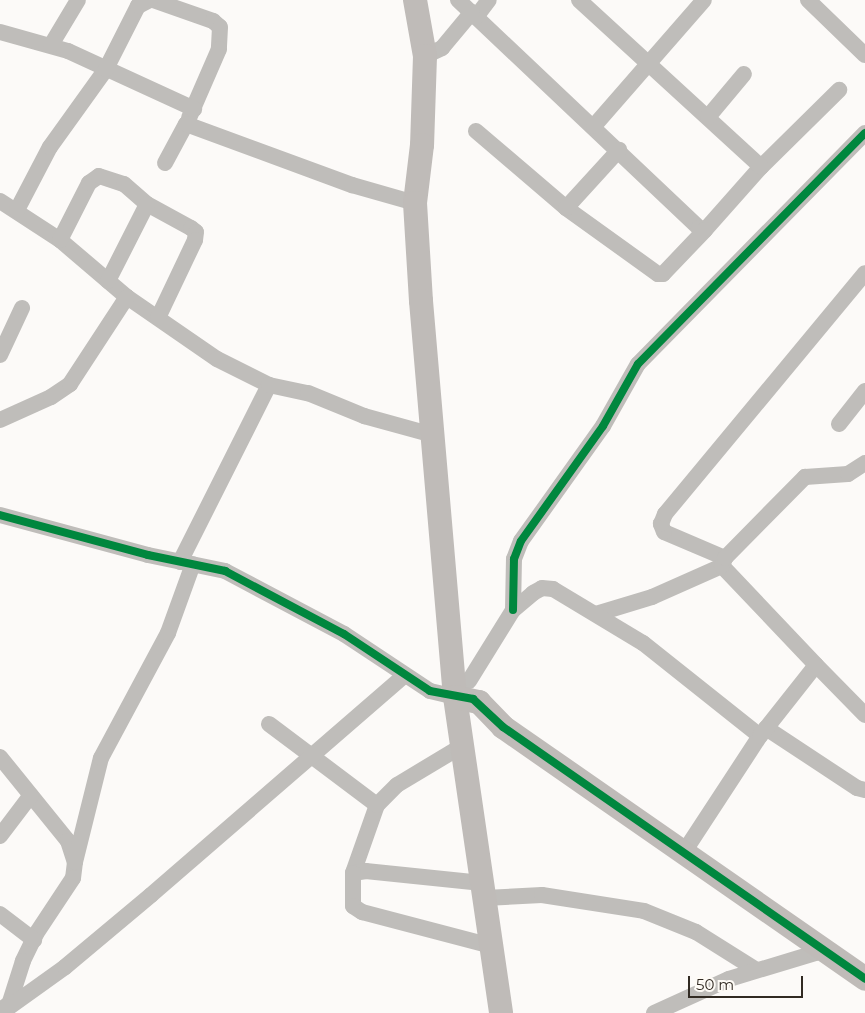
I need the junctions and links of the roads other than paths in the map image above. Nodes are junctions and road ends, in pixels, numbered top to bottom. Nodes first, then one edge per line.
1 (78, 0) edge
2 (416, 0) edge
3 (458, 0) edge
4 (489, 0) edge
5 (704, 0) edge
6 (808, 0) edge
7 (141, 1) edge
8 (587, 3) edge
9 (474, 14) junction
10 (0, 32) edge
11 (50, 45) junction
12 (865, 55) edge
13 (425, 56) junction
14 (650, 63) junction
15 (106, 69) junction
16 (744, 74) dead end
17 (838, 90) dead end
18 (194, 108) junction
19 (708, 117) junction
20 (186, 124) junction
21 (594, 126) junction
22 (476, 131) dead end
23 (865, 133) edge
24 (619, 150) junction
25 (165, 163) dead end
26 (761, 167) junction
27 (0, 201) edge
28 (415, 202) junction
29 (147, 204) junction
30 (566, 208) junction
31 (17, 210) junction
32 (705, 230) junction
33 (60, 240) junction
34 (865, 273) edge
35 (108, 281) junction
36 (127, 297) junction
37 (22, 308) dead end
38 (158, 318) junction
39 (0, 355) edge
40 (269, 385) junction
41 (865, 391) edge
42 (0, 420) edge
43 (839, 424) dead end
44 (433, 435) junction
45 (865, 463) edge
46 (0, 515) edge
47 (724, 562) junction
48 (187, 563) junction
49 (513, 610) junction
50 (596, 614) junction
51 (816, 665) junction
52 (405, 674) junction
53 (459, 684) junction
54 (865, 715) edge
55 (269, 724) dead end
56 (763, 732) junction
57 (462, 746) junction
58 (314, 756) junction
59 (0, 757) edge
60 (865, 790) edge
61 (31, 795) junction
62 (377, 805) junction
63 (0, 836) edge
64 (684, 852) junction
65 (75, 862) junction
66 (353, 873) junction
67 (484, 890) junction
68 (0, 914) edge
69 (34, 940) junction
70 (492, 946) junction
71 (820, 947) junction
72 (755, 969) junction
73 (865, 978) edge
74 (3, 1007) edge
75 (501, 1013) edge
76 (654, 1013) edge

1 - 11 street
2 - 13 main road
3 - 9 street
4 - 9 street
5 - 14 street
6 - 12 street
7 - 15 street
7 - 18 street
8 - 14 street
9 - 13 street
9 - 21 street
10 - 11 street
11 - 15 street
13 - 28 main road
14 - 19 street
14 - 21 street
15 - 18 street
15 - 31 street
16 - 19 street
17 - 26 street
18 - 20 street
19 - 26 street
20 - 25 street
20 - 28 street
21 - 24 street
22 - 30 street
23 - 49 street
24 - 30 street
24 - 32 street
26 - 32 street
27 - 31 street
28 - 44 main road
29 - 33 street
29 - 35 street
29 - 38 street
30 - 32 street
31 - 33 street
33 - 35 street
34 - 47 street
35 - 36 street
36 - 38 street
36 - 42 street
37 - 39 street
38 - 40 street
40 - 44 street
40 - 48 street
41 - 43 street
44 - 53 main road
45 - 47 street
46 - 48 street
47 - 50 street
47 - 51 street
48 - 52 street
48 - 65 street
49 - 50 street
49 - 53 street
50 - 56 street
51 - 54 street
51 - 56 street
52 - 53 street
52 - 58 street
53 - 57 main road
53 - 64 main road
55 - 58 street
56 - 60 street
56 - 64 street
57 - 62 street
57 - 67 main road
58 - 62 street
58 - 74 street
59 - 61 street
61 - 63 street
61 - 65 street
62 - 66 street
64 - 71 main road
65 - 69 street
66 - 67 street
66 - 70 street
67 - 70 main road
67 - 72 street
68 - 69 street
69 - 74 street
70 - 75 main road
71 - 72 street
71 - 73 main road
72 - 76 street

